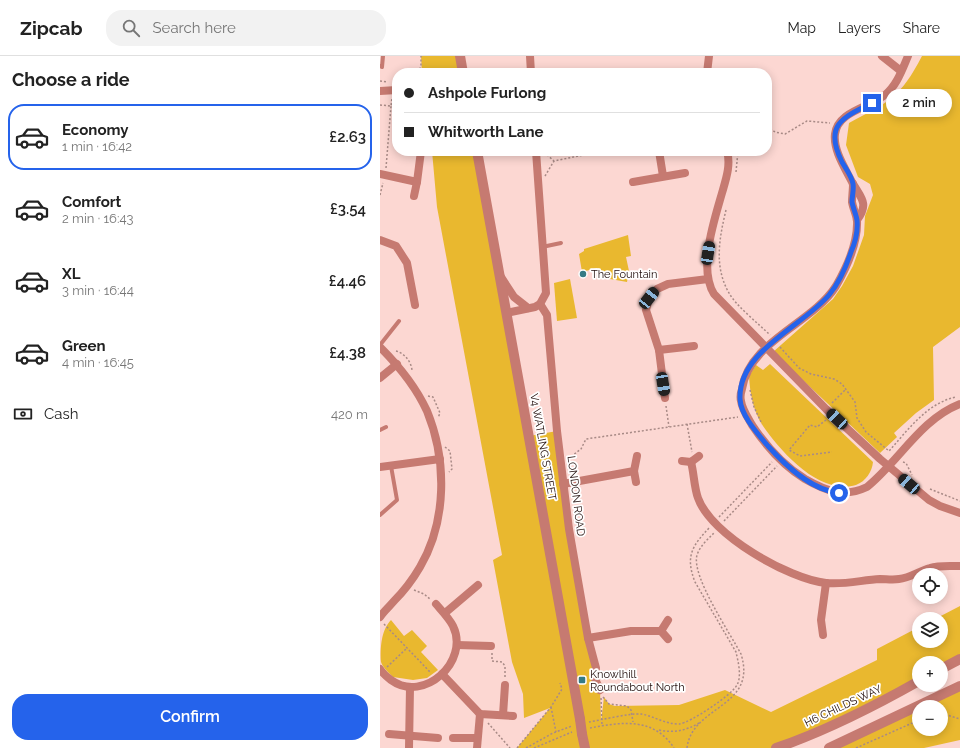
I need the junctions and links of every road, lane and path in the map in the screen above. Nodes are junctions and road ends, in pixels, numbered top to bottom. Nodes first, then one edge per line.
1 (383, 56) edge
2 (421, 56) edge
3 (460, 56) edge
4 (530, 56) edge
5 (709, 56) edge
6 (882, 56) edge
7 (908, 56) edge
8 (380, 66) edge
9 (420, 68) edge
10 (462, 68) edge
11 (531, 68) edge
12 (707, 68) edge
13 (902, 71) junction
14 (392, 91) edge
15 (380, 92) edge
16 (391, 106) dead end
17 (838, 124) junction
18 (772, 130) edge
19 (420, 156) edge
20 (478, 156) edge
21 (536, 156) edge
22 (550, 156) edge
23 (576, 156) edge
24 (660, 156) edge
25 (728, 156) edge
26 (738, 156) edge
27 (554, 160) junction
28 (736, 172) dead end
29 (684, 173) dead end
30 (382, 174) edge
31 (663, 176) junction
32 (538, 179) junction
33 (417, 182) junction
34 (633, 182) dead end
35 (380, 194) edge
36 (414, 196) dead end
37 (726, 210) dead end
38 (380, 240) edge
39 (561, 243) dead end
40 (542, 247) junction
41 (499, 273) junction
42 (708, 279) junction
43 (540, 304) junction
44 (414, 305) dead end
45 (528, 308) junction
46 (506, 313) junction
47 (399, 321) dead end
48 (775, 340) junction
49 (381, 345) edge
50 (694, 346) dead end
51 (766, 349) junction
52 (659, 350) junction
53 (397, 364) junction
54 (412, 371) dead end
55 (380, 378) edge
56 (750, 389) dead end
57 (424, 392) dead end
58 (960, 396) edge
59 (665, 398) joint
60 (960, 404) edge
61 (757, 414) junction
62 (746, 416) junction
63 (437, 419) dead end
64 (687, 424) junction
65 (763, 425) dead end
66 (386, 427) dead end
67 (669, 427) junction
68 (380, 430) edge
69 (801, 438) dead end
70 (445, 446) dead end
71 (791, 451) junction
72 (888, 451) junction
73 (832, 452) dead end
74 (637, 456) dead end
75 (782, 458) junction
76 (896, 458) junction
77 (440, 459) junction
78 (695, 459) junction
79 (880, 459) junction
80 (561, 461) junction
81 (682, 461) dead end
82 (391, 465) junction
83 (888, 466) junction
84 (380, 467) edge
85 (634, 471) junction
86 (448, 472) dead end
87 (913, 477) dead end
88 (636, 482) dead end
89 (563, 484) junction
90 (925, 486) dead end
91 (960, 501) edge
92 (960, 513) edge
93 (380, 515) edge
94 (717, 524) junction
95 (960, 566) edge
96 (826, 583) junction
97 (415, 585) dead end
98 (478, 585) dead end
99 (436, 604) joint
100 (445, 613) junction
101 (382, 614) edge
102 (668, 620) dead end
103 (661, 631) junction
104 (823, 635) dead end
105 (588, 638) junction
106 (668, 638) dead end
107 (457, 645) junction
108 (491, 646) joint
109 (408, 648) junction
110 (960, 658) edge
111 (960, 662) edge
112 (948, 665) edge
113 (948, 666) edge
114 (381, 672) edge
115 (439, 677) junction
116 (560, 682) dead end
117 (505, 685) joint
118 (912, 685) edge
119 (960, 686) edge
120 (410, 687) junction
121 (600, 690) junction
122 (551, 707) junction
123 (480, 714) junction
124 (948, 714) edge
125 (503, 715) junction
126 (632, 715) junction
127 (513, 716) dead end
128 (960, 719) edge
129 (601, 720) junction
130 (580, 722) junction
131 (700, 722) junction
132 (912, 723) edge
133 (602, 726) dead end
134 (657, 730) junction
135 (556, 732) junction
136 (389, 734) dead end
137 (410, 735) junction
138 (438, 738) dead end
139 (453, 738) dead end
140 (477, 738) junction
141 (409, 748) edge
142 (477, 748) edge
143 (510, 748) edge
144 (517, 748) edge
145 (526, 748) edge
146 (585, 748) edge
147 (674, 748) edge
148 (687, 748) edge
149 (776, 748) edge
150 (829, 748) edge
151 (856, 748) edge

1 - 8 lane
2 - 9 path
3 - 10 street
4 - 11 street
5 - 12 street
6 - 13 street
7 - 13 street
13 - 17 street
14 - 15 street
16 - 30 path
17 - 18 path
17 - 48 street
19 - 33 street
20 - 41 street, V4 WATLING STREET
21 - 32 street
22 - 27 path
23 - 27 path
24 - 31 street
25 - 42 street
26 - 28 path
27 - 32 path
29 - 31 street
30 - 33 street
30 - 35 path
31 - 34 street
32 - 40 street
33 - 36 street
37 - 48 path
38 - 44 street
39 - 40 lane
40 - 43 street
41 - 45 street
41 - 46 street, V4 WATLING STREET
42 - 51 street
42 - 52 street
43 - 45 street
43 - 80 street, LONDON ROAD
45 - 46 street
46 - 130 street, V4 WATLING STREET
47 - 49 lane
48 - 51 street
48 - 72 path
49 - 53 street
49 - 54 path
50 - 52 street
51 - 62 street
51 - 79 street
52 - 59 street
53 - 55 street
53 - 77 street
56 - 61 path
57 - 63 path
58 - 72 path
59 - 67 path
60 - 76 street
61 - 62 path
61 - 65 path
62 - 64 path
62 - 75 street
64 - 67 path
64 - 78 path
66 - 68 lane
67 - 80 path
69 - 71 path
70 - 86 path
71 - 73 path
71 - 75 path
72 - 76 path
72 - 79 path
74 - 85 street
75 - 83 street
75 - 94 path
75 - 94 path
76 - 83 street
76 - 87 path
77 - 82 street
77 - 101 street
78 - 81 street
78 - 94 street
79 - 83 street
80 - 89 street, LONDON ROAD
82 - 84 street
82 - 93 lane
83 - 92 street
85 - 88 street
85 - 89 street
89 - 105 street, LONDON ROAD
90 - 91 path
94 - 96 street
94 - 126 path
94 - 131 path
95 - 96 street
96 - 104 street
97 - 99 path
98 - 100 street
99 - 100 street
100 - 107 street
101 - 109 path
102 - 103 street
103 - 105 street
103 - 106 street
105 - 121 street, LONDON ROAD
107 - 108 street
107 - 115 street
108 - 117 path
109 - 114 path
109 - 115 path
110 - 112 street
111 - 113 street
114 - 120 street
115 - 120 street
115 - 123 street
116 - 122 path
117 - 125 street
118 - 149 street, H6 CHILDS WAY
119 - 150 street
120 - 137 street
121 - 126 path
121 - 129 path
122 - 135 path
122 - 144 path
123 - 125 street
123 - 140 street
123 - 143 path
124 - 128 path
125 - 127 street
126 - 129 path
126 - 134 path
129 - 130 path
129 - 133 path
130 - 135 path
130 - 146 street, V4 WATLING STREET, bridge
131 - 134 path
131 - 148 path
132 - 151 path
134 - 147 path
135 - 145 path
136 - 137 street
137 - 138 street
137 - 141 street
139 - 140 street
140 - 142 street

